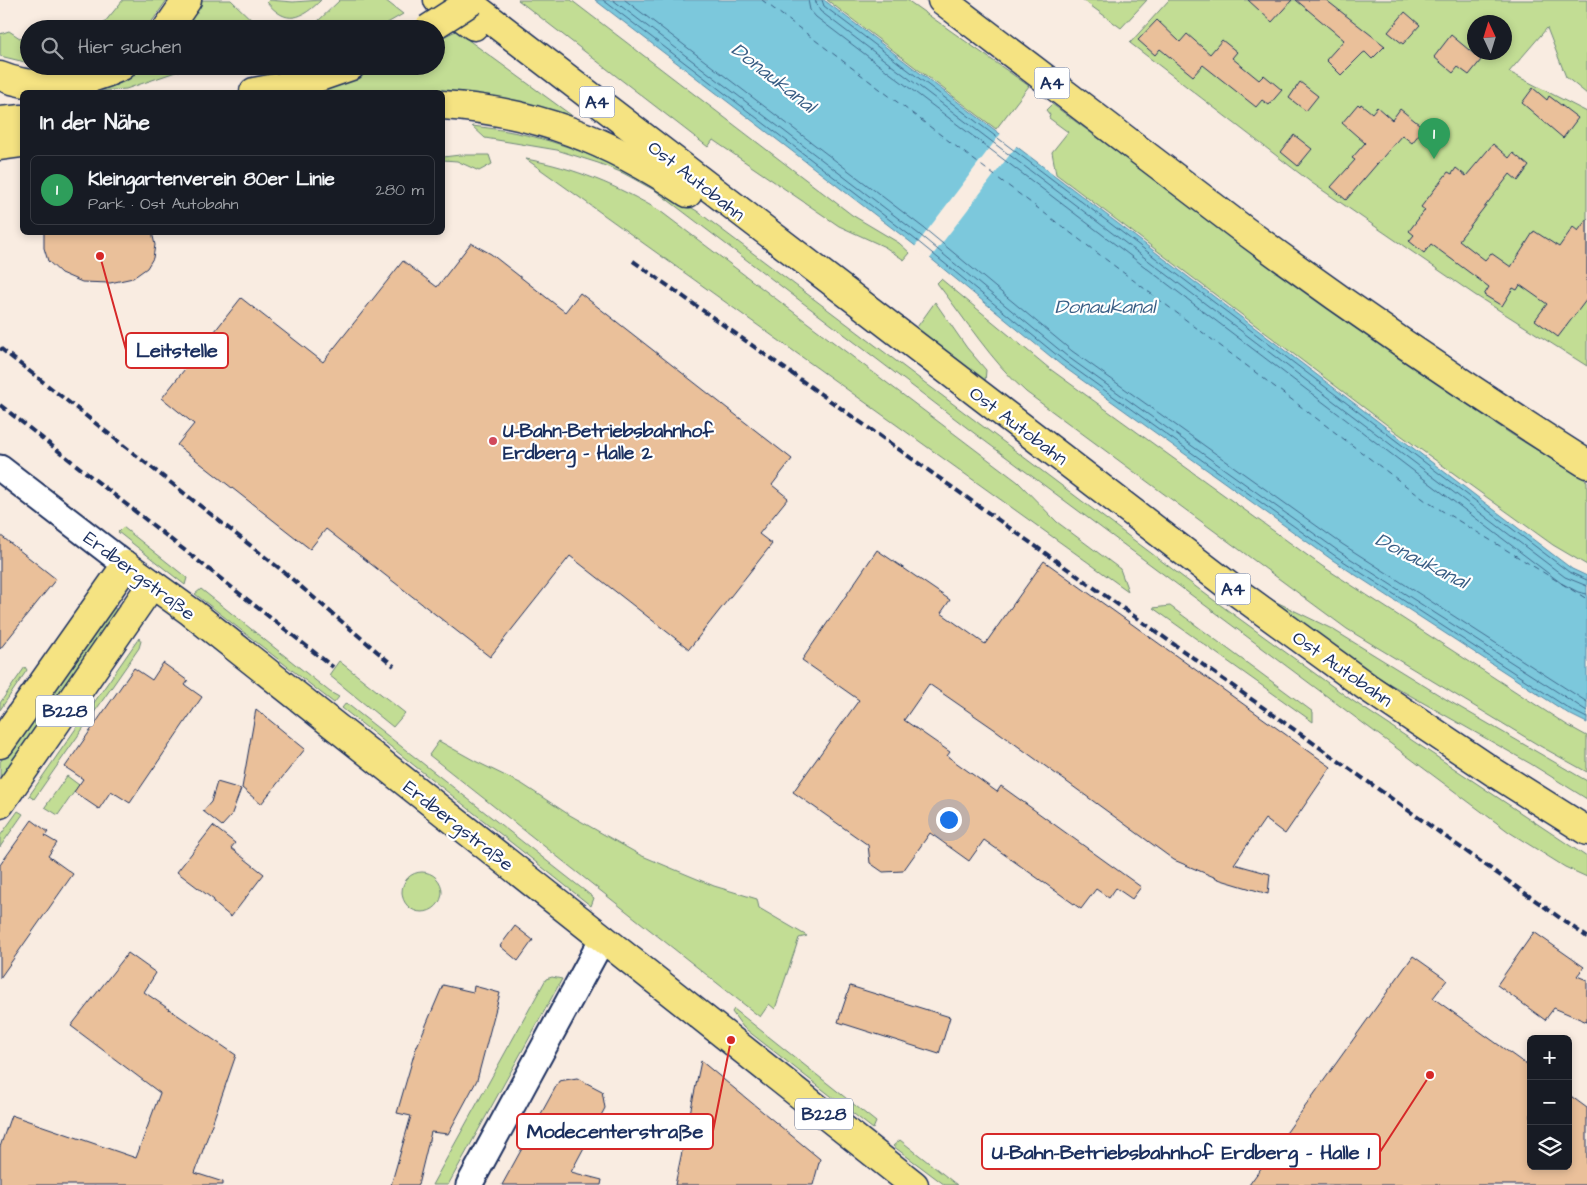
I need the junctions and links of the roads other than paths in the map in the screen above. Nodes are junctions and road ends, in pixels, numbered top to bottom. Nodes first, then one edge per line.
1 (187, 0) edge
2 (438, 0) edge
3 (465, 0) edge
4 (473, 0) edge
5 (942, 0) edge
6 (173, 20) edge
7 (442, 20) edge
8 (102, 75) edge
9 (323, 75) edge
10 (0, 76) edge
11 (264, 90) edge
12 (445, 105) edge
13 (14, 126) edge
14 (0, 146) edge
15 (752, 222) junction
16 (1587, 464) edge
17 (0, 468) edge
18 (126, 565) junction
19 (152, 584) junction
20 (0, 744) edge
21 (0, 804) edge
22 (1587, 831) edge
23 (602, 938) junction
24 (469, 1185) edge
25 (914, 1185) edge

1 - 6 main road
2 - 15 main road
3 - 15 main road, Ost Autobahn / A4
4 - 7 main road, bridge
5 - 16 main road, A4
8 - 10 main road
9 - 11 main road
12 - 15 main road
13 - 14 main road
15 - 22 main road, Ost Autobahn / A4
17 - 18 street, Erdbergstraße
18 - 19 main road, Erdbergstraße / B228
18 - 20 main road, B228
19 - 21 main road, B228
19 - 23 main road, Erdbergstraße / B228
23 - 24 street
23 - 25 main road, Erdbergstraße / B228

